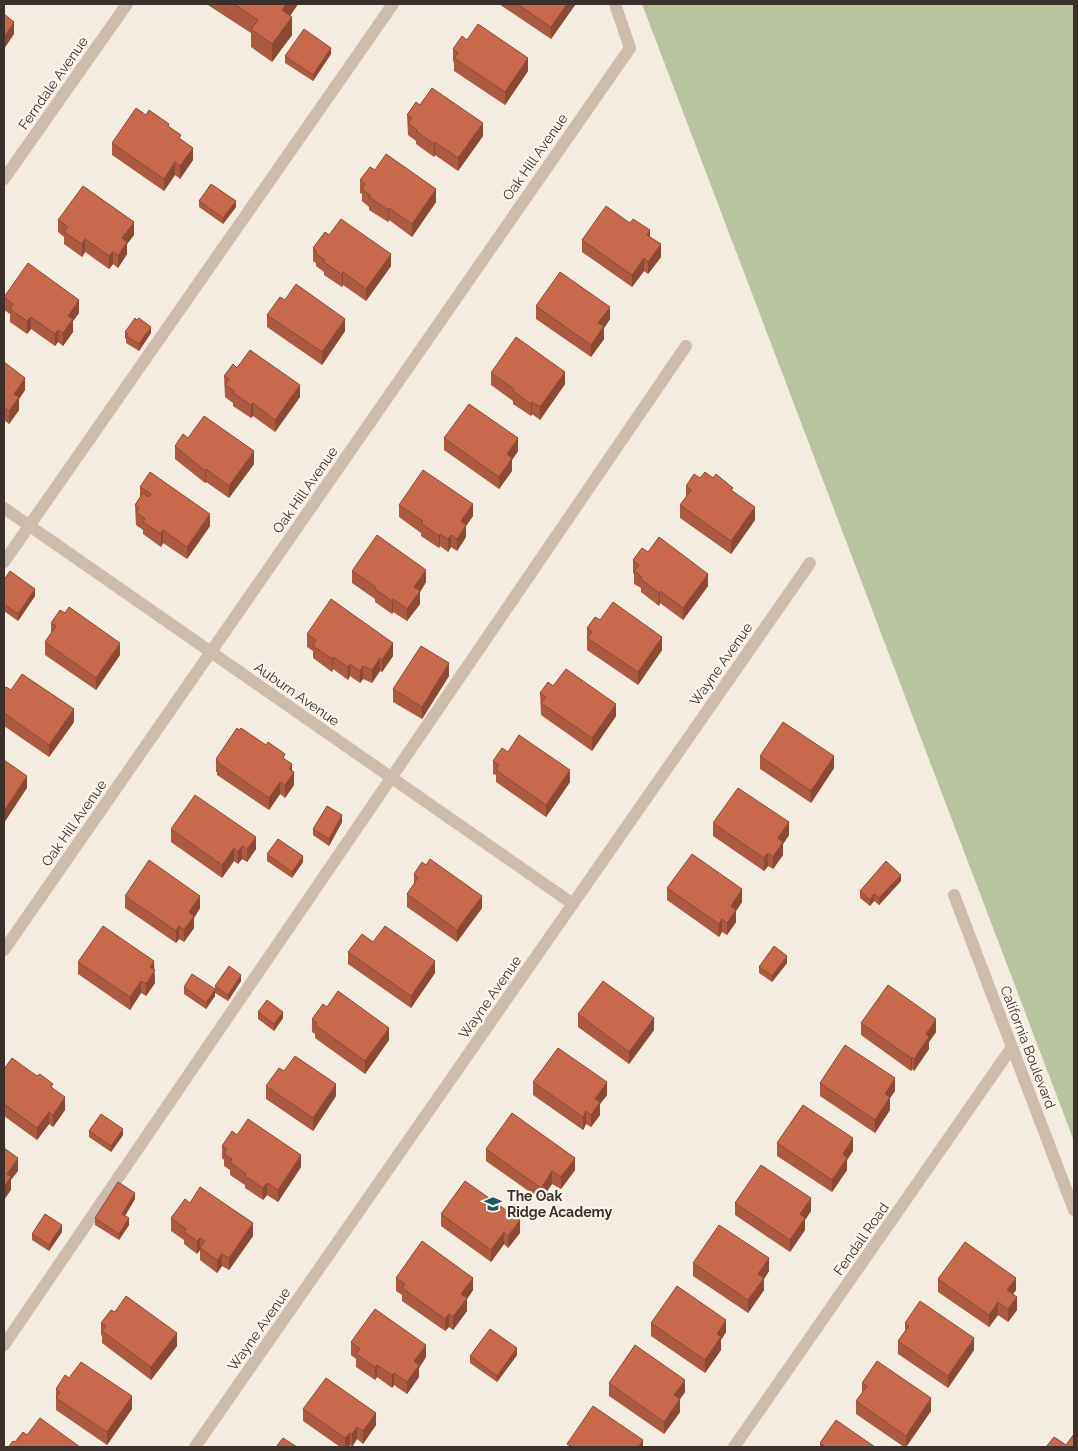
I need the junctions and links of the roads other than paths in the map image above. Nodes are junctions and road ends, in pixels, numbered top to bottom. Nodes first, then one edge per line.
1 (127, 4) edge
2 (393, 4) edge
3 (615, 4) edge
4 (4, 179) edge
5 (686, 346) dead end
6 (4, 508) edge
7 (29, 526) junction
8 (4, 562) edge
9 (810, 564) dead end
10 (210, 652) junction
11 (391, 778) junction
12 (954, 895) dead end
13 (573, 904) junction
14 (4, 950) edge
15 (1012, 1047) junction
16 (1074, 1210) edge
17 (4, 1345) edge
18 (195, 1447) edge
19 (734, 1447) edge

1 - 4 street, Ferndale Avenue
2 - 7 street
3 - 10 street, Oak Hill Avenue
5 - 11 street
6 - 7 street, Auburn Avenue
7 - 8 street
7 - 10 street, Auburn Avenue
9 - 13 street, Wayne Avenue
10 - 11 street, Auburn Avenue
10 - 14 street, Oak Hill Avenue
11 - 13 street, Auburn Avenue
11 - 17 street
12 - 15 street, California Boulevard
13 - 18 street, Wayne Avenue
15 - 16 street, California Boulevard
15 - 19 street, Fendall Road

